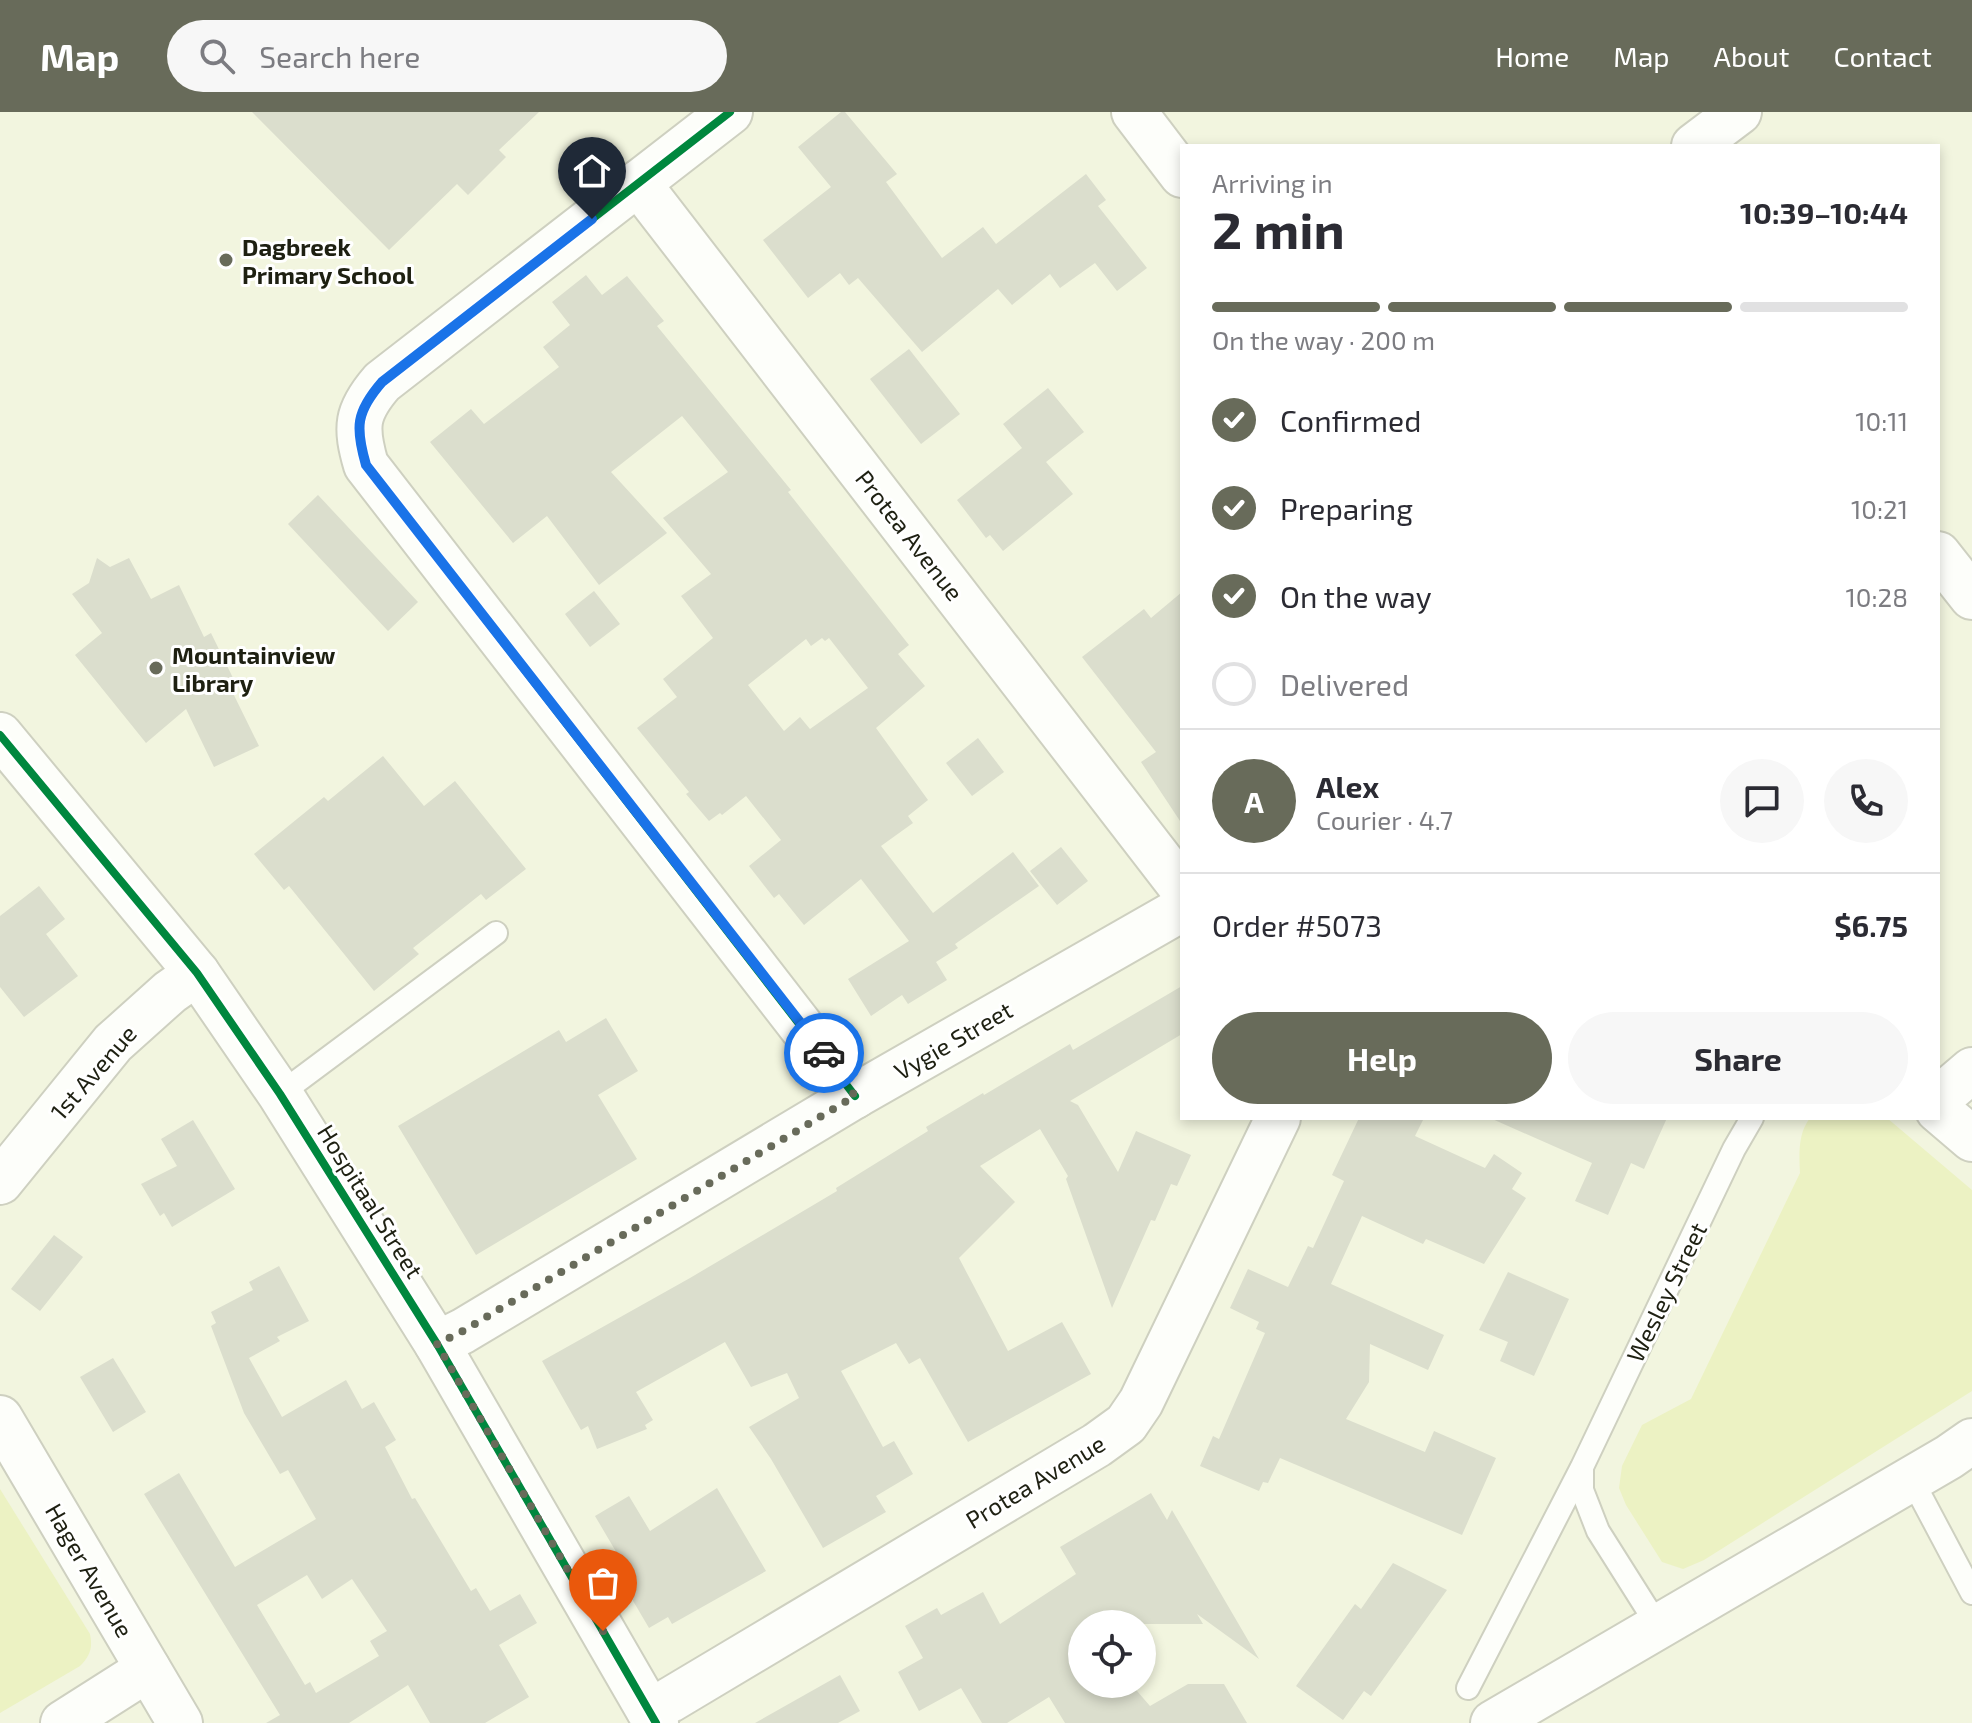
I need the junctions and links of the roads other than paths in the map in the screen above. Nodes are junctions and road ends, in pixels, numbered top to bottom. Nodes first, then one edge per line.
1 (730, 112) edge
2 (1134, 112) edge
3 (1739, 112) edge
4 (1697, 144) edge
5 (1180, 172) edge
6 (638, 183) junction
7 (1940, 557) edge
8 (1972, 597) edge
9 (0, 735) edge
10 (1180, 885) edge
11 (1180, 910) edge
12 (496, 933) dead end
13 (197, 973) junction
14 (1972, 1070) edge
15 (280, 1094) junction
16 (855, 1096) junction
17 (1940, 1097) edge
18 (1940, 1112) edge
19 (1277, 1120) edge
20 (1751, 1120) edge
21 (1972, 1139) edge
22 (0, 1182) edge
23 (437, 1344) junction
24 (0, 1418) edge
25 (1972, 1441) edge
26 (1582, 1467) junction
27 (1911, 1478) junction
28 (1972, 1593) edge
29 (1658, 1626) junction
30 (148, 1669) junction
31 (1468, 1688) dead end
32 (652, 1716) edge
33 (63, 1723) edge
34 (180, 1723) edge
35 (1493, 1723) edge

1 - 6 street
2 - 5 street
3 - 4 street
6 - 10 street, Protea Avenue
6 - 16 street
7 - 8 street
9 - 13 street, Hospitaal Street
11 - 16 street, Vygie Street
12 - 15 lane
13 - 15 street, Hospitaal Street
13 - 22 street, 1st Avenue
14 - 17 street
15 - 23 street, Hospitaal Street
16 - 23 street, Vygie Street
18 - 21 street
19 - 32 street, Protea Avenue
20 - 26 lane, Wesley Street
23 - 32 street, Hospitaal Street
24 - 30 street, Hager Avenue
25 - 27 street
26 - 29 lane
26 - 31 lane, Wesley Street
27 - 28 lane
27 - 29 street
29 - 35 street
30 - 33 street
30 - 34 street, Hager Avenue

